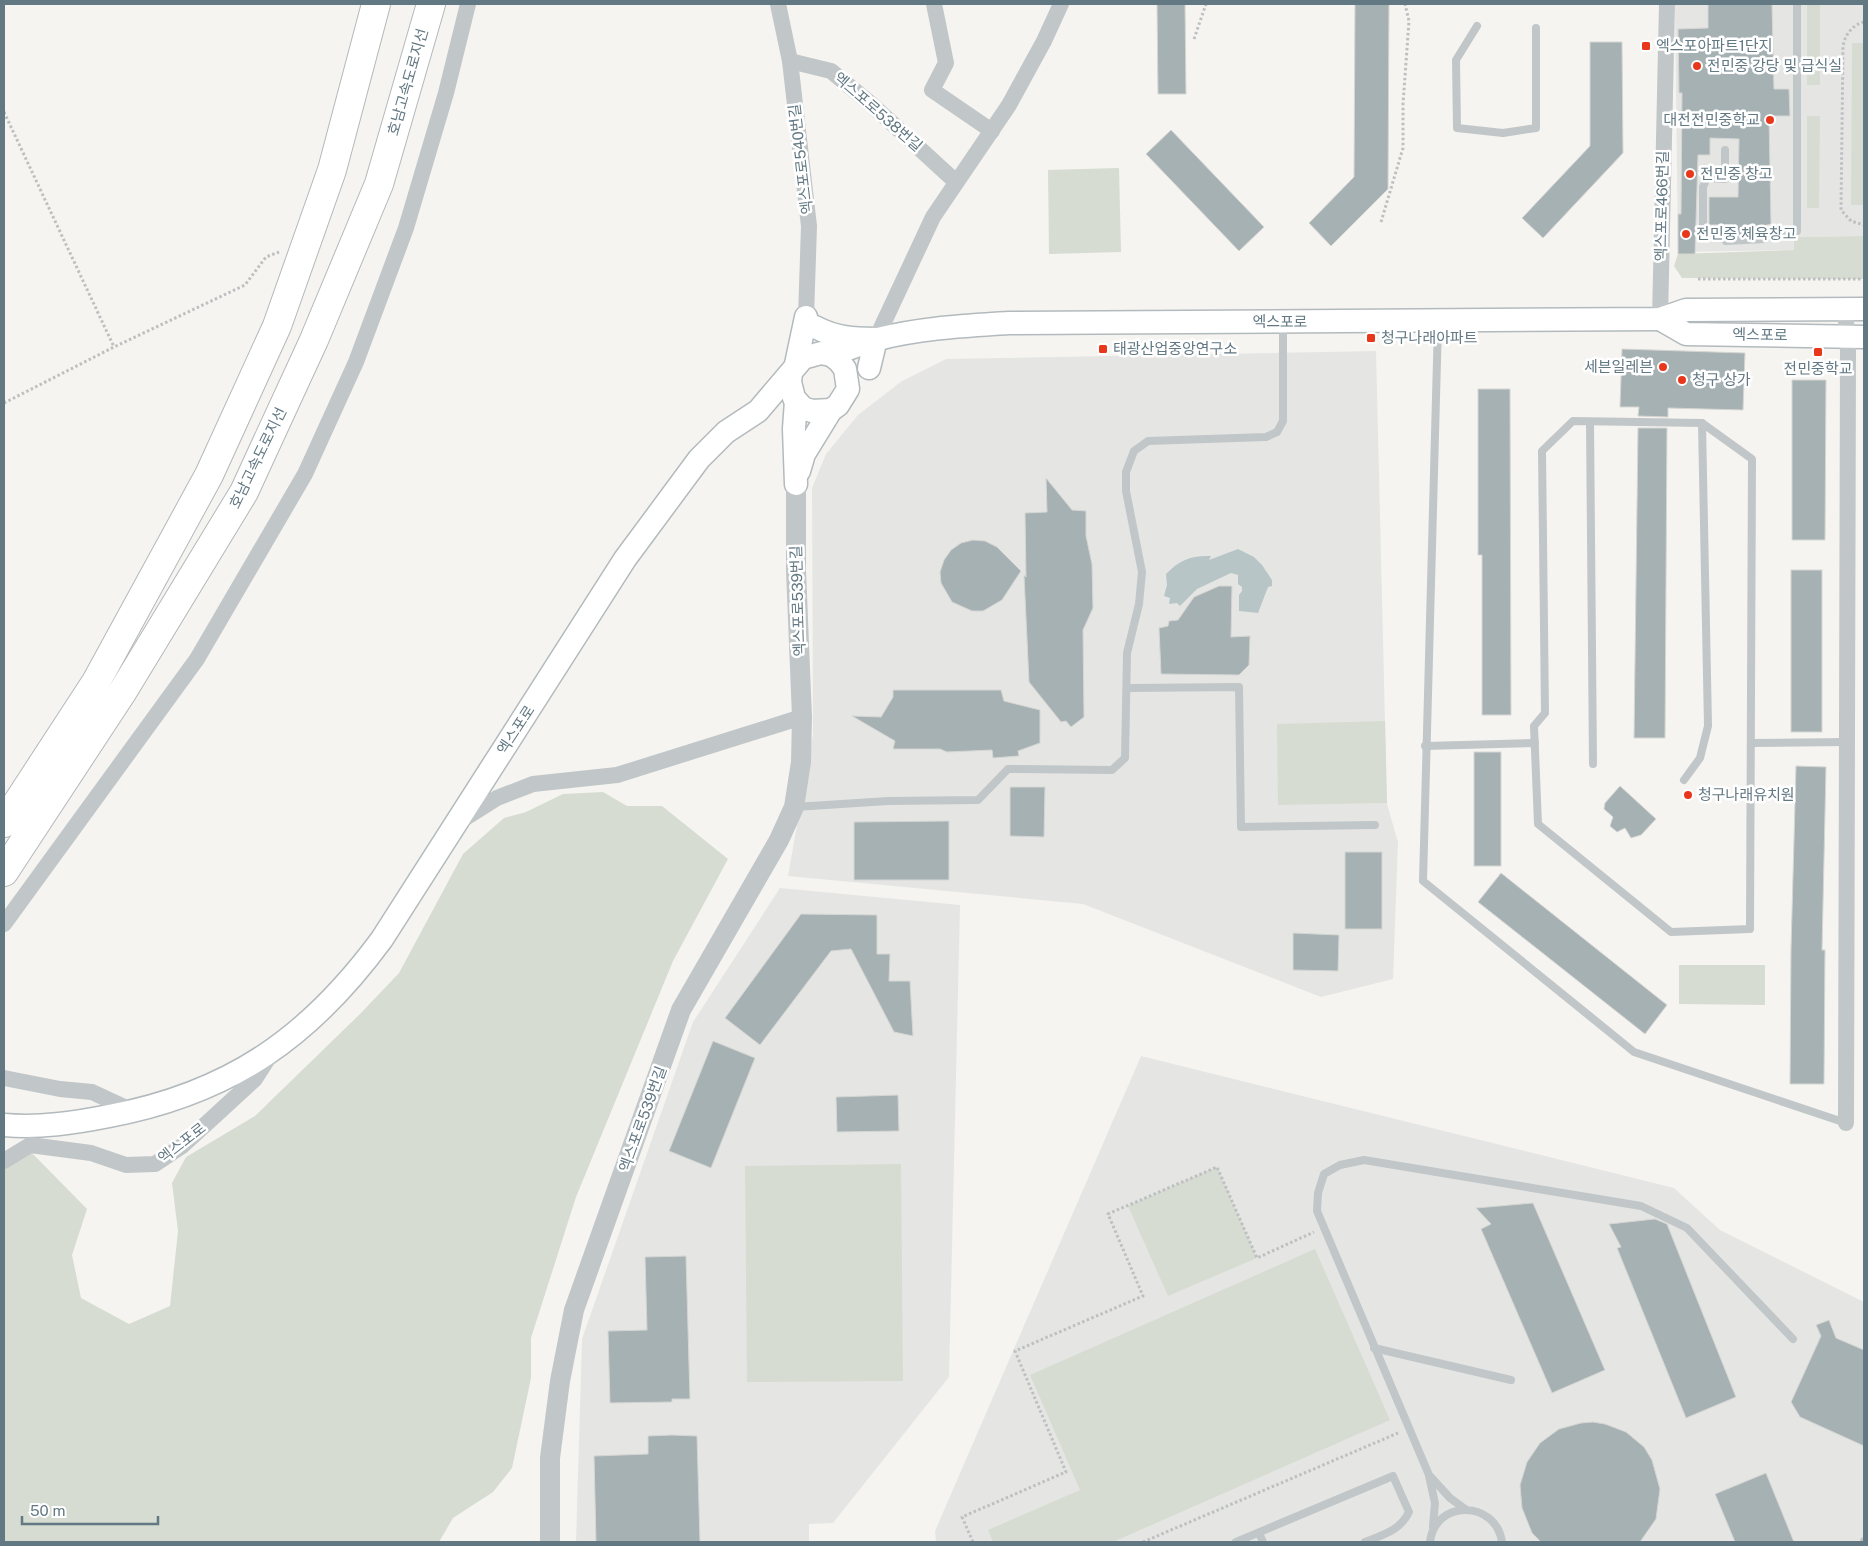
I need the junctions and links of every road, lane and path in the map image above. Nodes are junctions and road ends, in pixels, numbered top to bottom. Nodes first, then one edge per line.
1 (376, 4) edge
2 (431, 4) edge
3 (468, 4) edge
4 (778, 4) edge
5 (934, 4) edge
6 (1061, 4) edge
7 (1206, 4) edge
8 (1405, 4) edge
9 (1667, 4) edge
10 (1797, 4) edge
11 (1864, 22) edge
12 (1477, 26) dead end
13 (1536, 28) dead end
14 (1194, 39) dead end
15 (790, 61) junction
16 (4, 112) edge
17 (992, 131) junction
18 (1725, 150) dead end
19 (956, 182) junction
20 (1381, 222) dead end
21 (1864, 225) edge
22 (281, 252) dead end
23 (1864, 279) edge
24 (1698, 280) dead end
25 (1855, 309) edge
26 (1660, 319) junction
27 (1438, 321) junction
28 (810, 322) junction
29 (1283, 322) junction
30 (901, 334) junction
31 (1856, 337) edge
32 (876, 339) junction
33 (114, 346) junction
34 (826, 354) junction
35 (869, 368) junction
36 (793, 369) junction
37 (848, 389) junction
38 (795, 400) junction
39 (4, 403) edge
40 (762, 410) junction
41 (831, 410) junction
42 (1590, 422) junction
43 (1702, 423) junction
44 (794, 438) junction
45 (796, 484) junction
46 (1128, 688) junction
47 (802, 717) junction
48 (1847, 742) junction
49 (1535, 743) junction
50 (1751, 743) junction
51 (1425, 746) junction
52 (1592, 764) dead end
53 (1684, 780) dead end
54 (794, 807) junction
55 (4, 823) edge
56 (457, 824) junction
57 (1375, 825) dead end
58 (4, 872) edge
59 (4, 924) edge
60 (274, 1050) junction
61 (4, 1078) edge
62 (135, 1112) junction
63 (1846, 1123) joint
64 (4, 1125) edge
65 (4, 1161) edge
66 (1324, 1228) junction
67 (1793, 1339) dead end
68 (1374, 1348) junction
69 (1511, 1380) dead end
70 (1409, 1428) junction
71 (1429, 1474) junction
72 (1465, 1509) junction
73 (1259, 1533) junction
74 (1430, 1539) edge
75 (550, 1542) edge
76 (973, 1542) edge
77 (1143, 1542) edge
78 (1236, 1542) edge
79 (1263, 1542) edge
80 (1364, 1542) edge
81 (1502, 1542) edge

1 - 55 highway
2 - 58 highway, 호남고속도로지선
3 - 59 street
4 - 15 street, 엑스포로540번길
5 - 17 street
6 - 17 street
7 - 14 path
8 - 20 path
9 - 26 street, 엑스포로466번길
10 - 18 lane
11 - 21 path
12 - 13 lane
15 - 19 street, 엑스포로538번길
15 - 28 street, 엑스포로540번길
16 - 33 path
17 - 19 street
19 - 32 street
22 - 33 path
23 - 24 path
25 - 26 main road, 엑스포로
25 - 31 street
26 - 27 main road, 엑스포로
26 - 31 main road, 엑스포로
27 - 29 main road, 엑스포로
27 - 51 lane
28 - 32 main road
28 - 34 main road
28 - 36 main road
29 - 30 main road, 엑스포로
29 - 46 lane
30 - 32 main road, 엑스포로
30 - 35 main road
31 - 48 street
32 - 34 main road
32 - 35 main road
33 - 39 path
34 - 36 main road
34 - 37 main road
35 - 37 main road
36 - 38 main road
36 - 40 main road
37 - 41 main road
38 - 40 main road
38 - 41 main road
38 - 44 main road
40 - 44 main road
40 - 56 main road, 엑스포로
41 - 45 main road
42 - 43 lane
42 - 49 lane
42 - 52 lane
43 - 50 lane
43 - 53 lane
44 - 45 main road
45 - 47 street, 엑스포로539번길
46 - 54 lane
46 - 57 lane
47 - 54 street, 엑스포로539번길
47 - 56 street
48 - 50 lane
48 - 63 street
49 - 50 lane
49 - 51 lane
51 - 63 lane
54 - 75 street, 엑스포로539번길
56 - 60 main road, 엑스포로
60 - 62 main road, 엑스포로
60 - 65 street, 엑스포로
61 - 62 street
62 - 64 main road, 엑스포로
66 - 67 lane
66 - 68 lane
66 - 76 path
68 - 69 lane
68 - 70 lane
70 - 71 lane
70 - 77 path
71 - 72 lane
71 - 74 lane
72 - 74 lane
72 - 81 lane
73 - 78 lane
73 - 79 lane
73 - 80 lane

